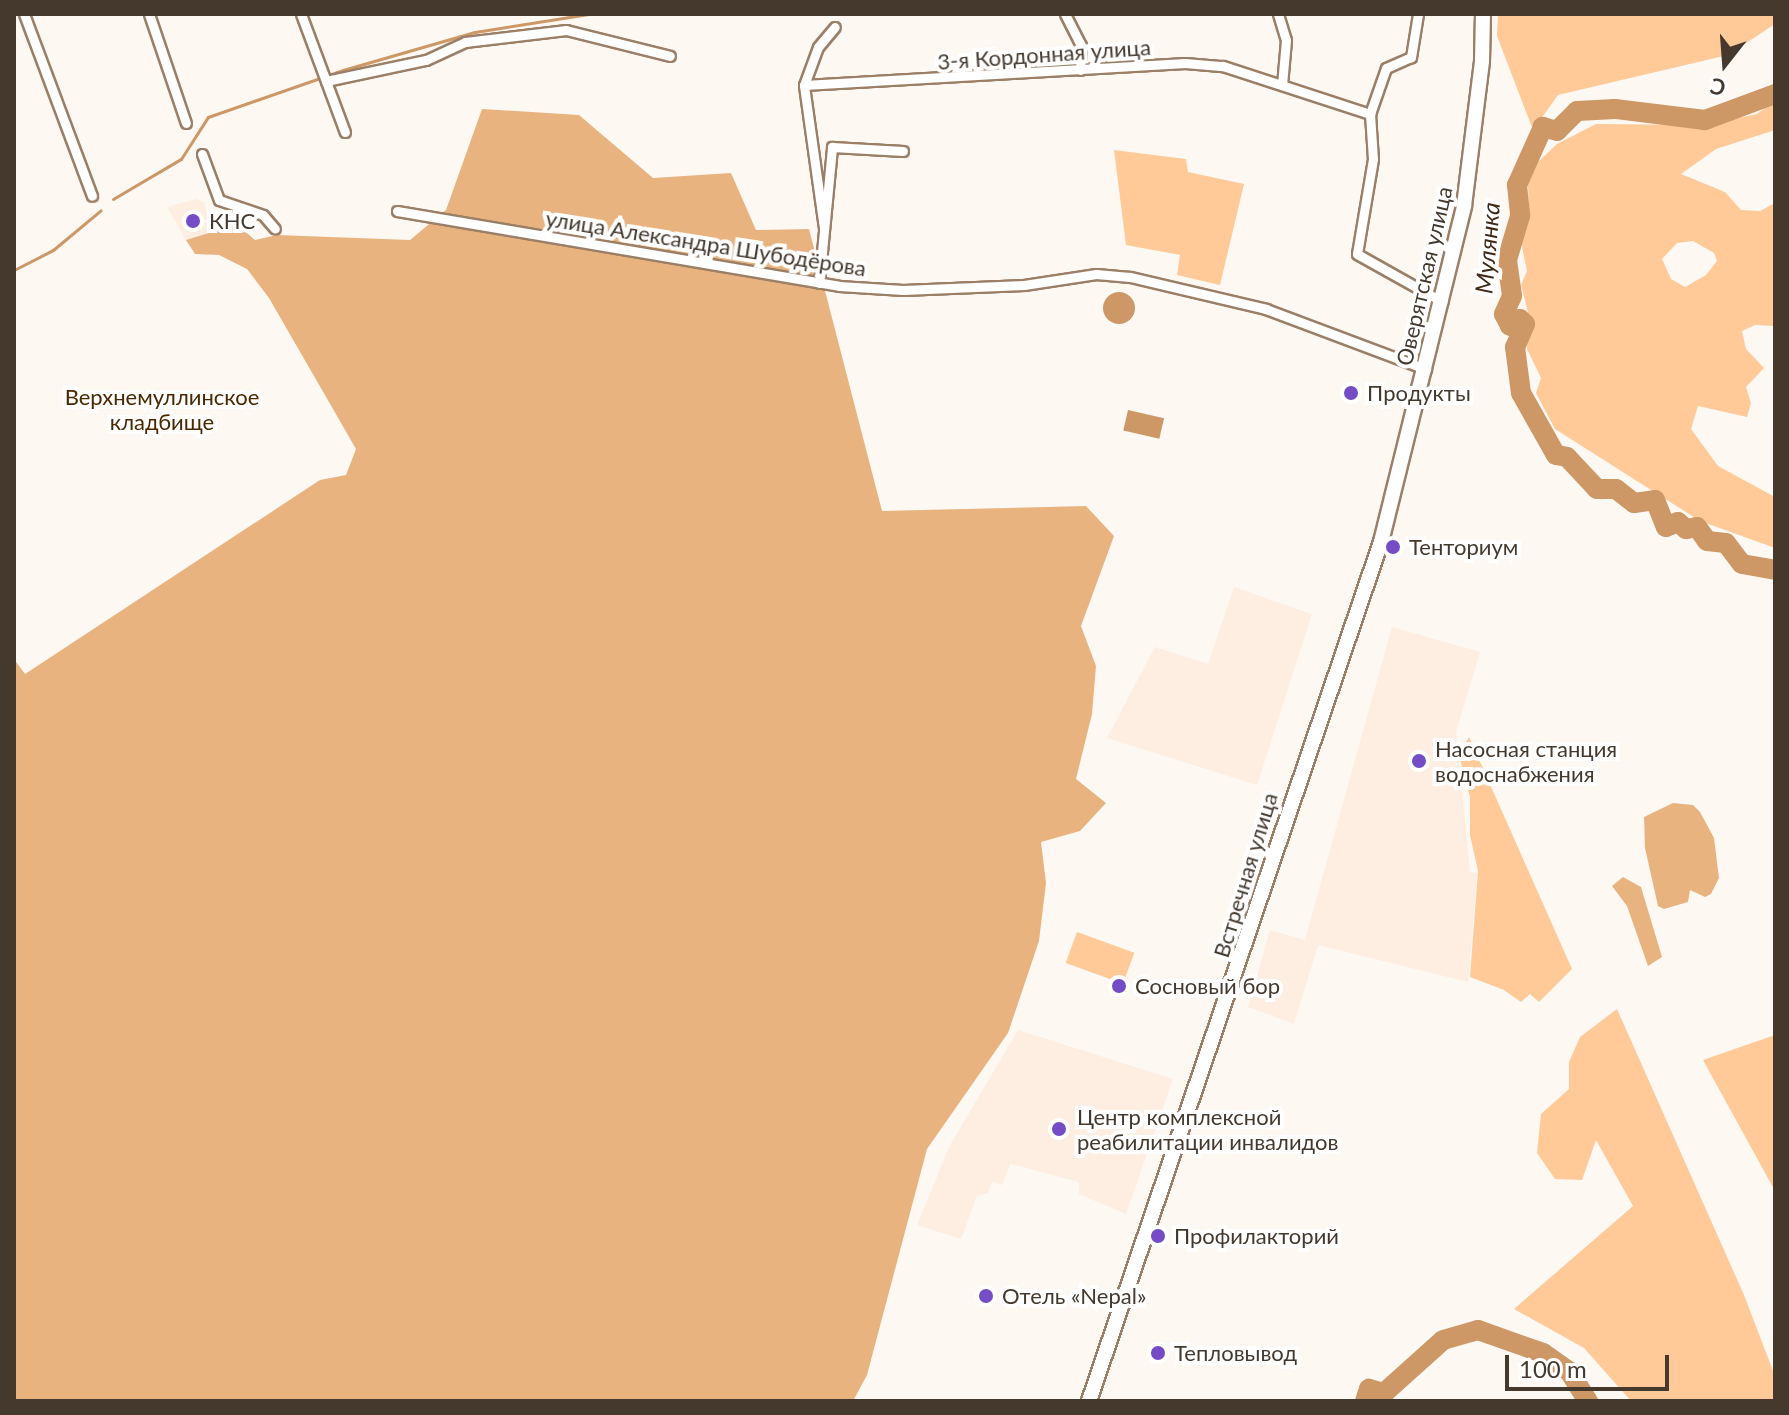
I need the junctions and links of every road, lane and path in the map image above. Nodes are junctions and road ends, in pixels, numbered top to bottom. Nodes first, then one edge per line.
1 (24, 14) edge
2 (149, 14) edge
3 (301, 14) edge
4 (1065, 14) edge
5 (1278, 14) edge
6 (1418, 14) edge
7 (1483, 14) edge
8 (835, 27) dead end
9 (670, 56) dead end
10 (1080, 70) junction
11 (326, 81) junction
12 (804, 85) junction
13 (1282, 85) junction
14 (1370, 114) junction
15 (186, 123) dead end
16 (345, 132) dead end
17 (903, 151) dead end
18 (202, 154) dead end
19 (92, 196) dead end
20 (397, 211) dead end
21 (824, 228) junction
22 (275, 229) dead end
23 (819, 283) junction
24 (1443, 302) junction
25 (1426, 369) junction
26 (1350, 633) joint
27 (1089, 1401) edge

1 - 19 street
2 - 15 street
3 - 11 street
4 - 10 street
5 - 13 street
6 - 14 street
7 - 24 main road, Оверятская улица
8 - 12 street
9 - 11 street
10 - 12 street, 3-я Кордонная улица
10 - 13 street, 3-я Кордонная улица
11 - 16 street
12 - 21 street
13 - 14 street, 3-я Кордонная улица
14 - 24 street
17 - 21 street
18 - 22 street
20 - 23 street, улица Александра Шубодёрова
21 - 23 street
23 - 25 street, улица Александра Шубодёрова
24 - 25 main road, Оверятская улица
25 - 26 main road, Оверятская улица
26 - 27 main road, Встречная улица

